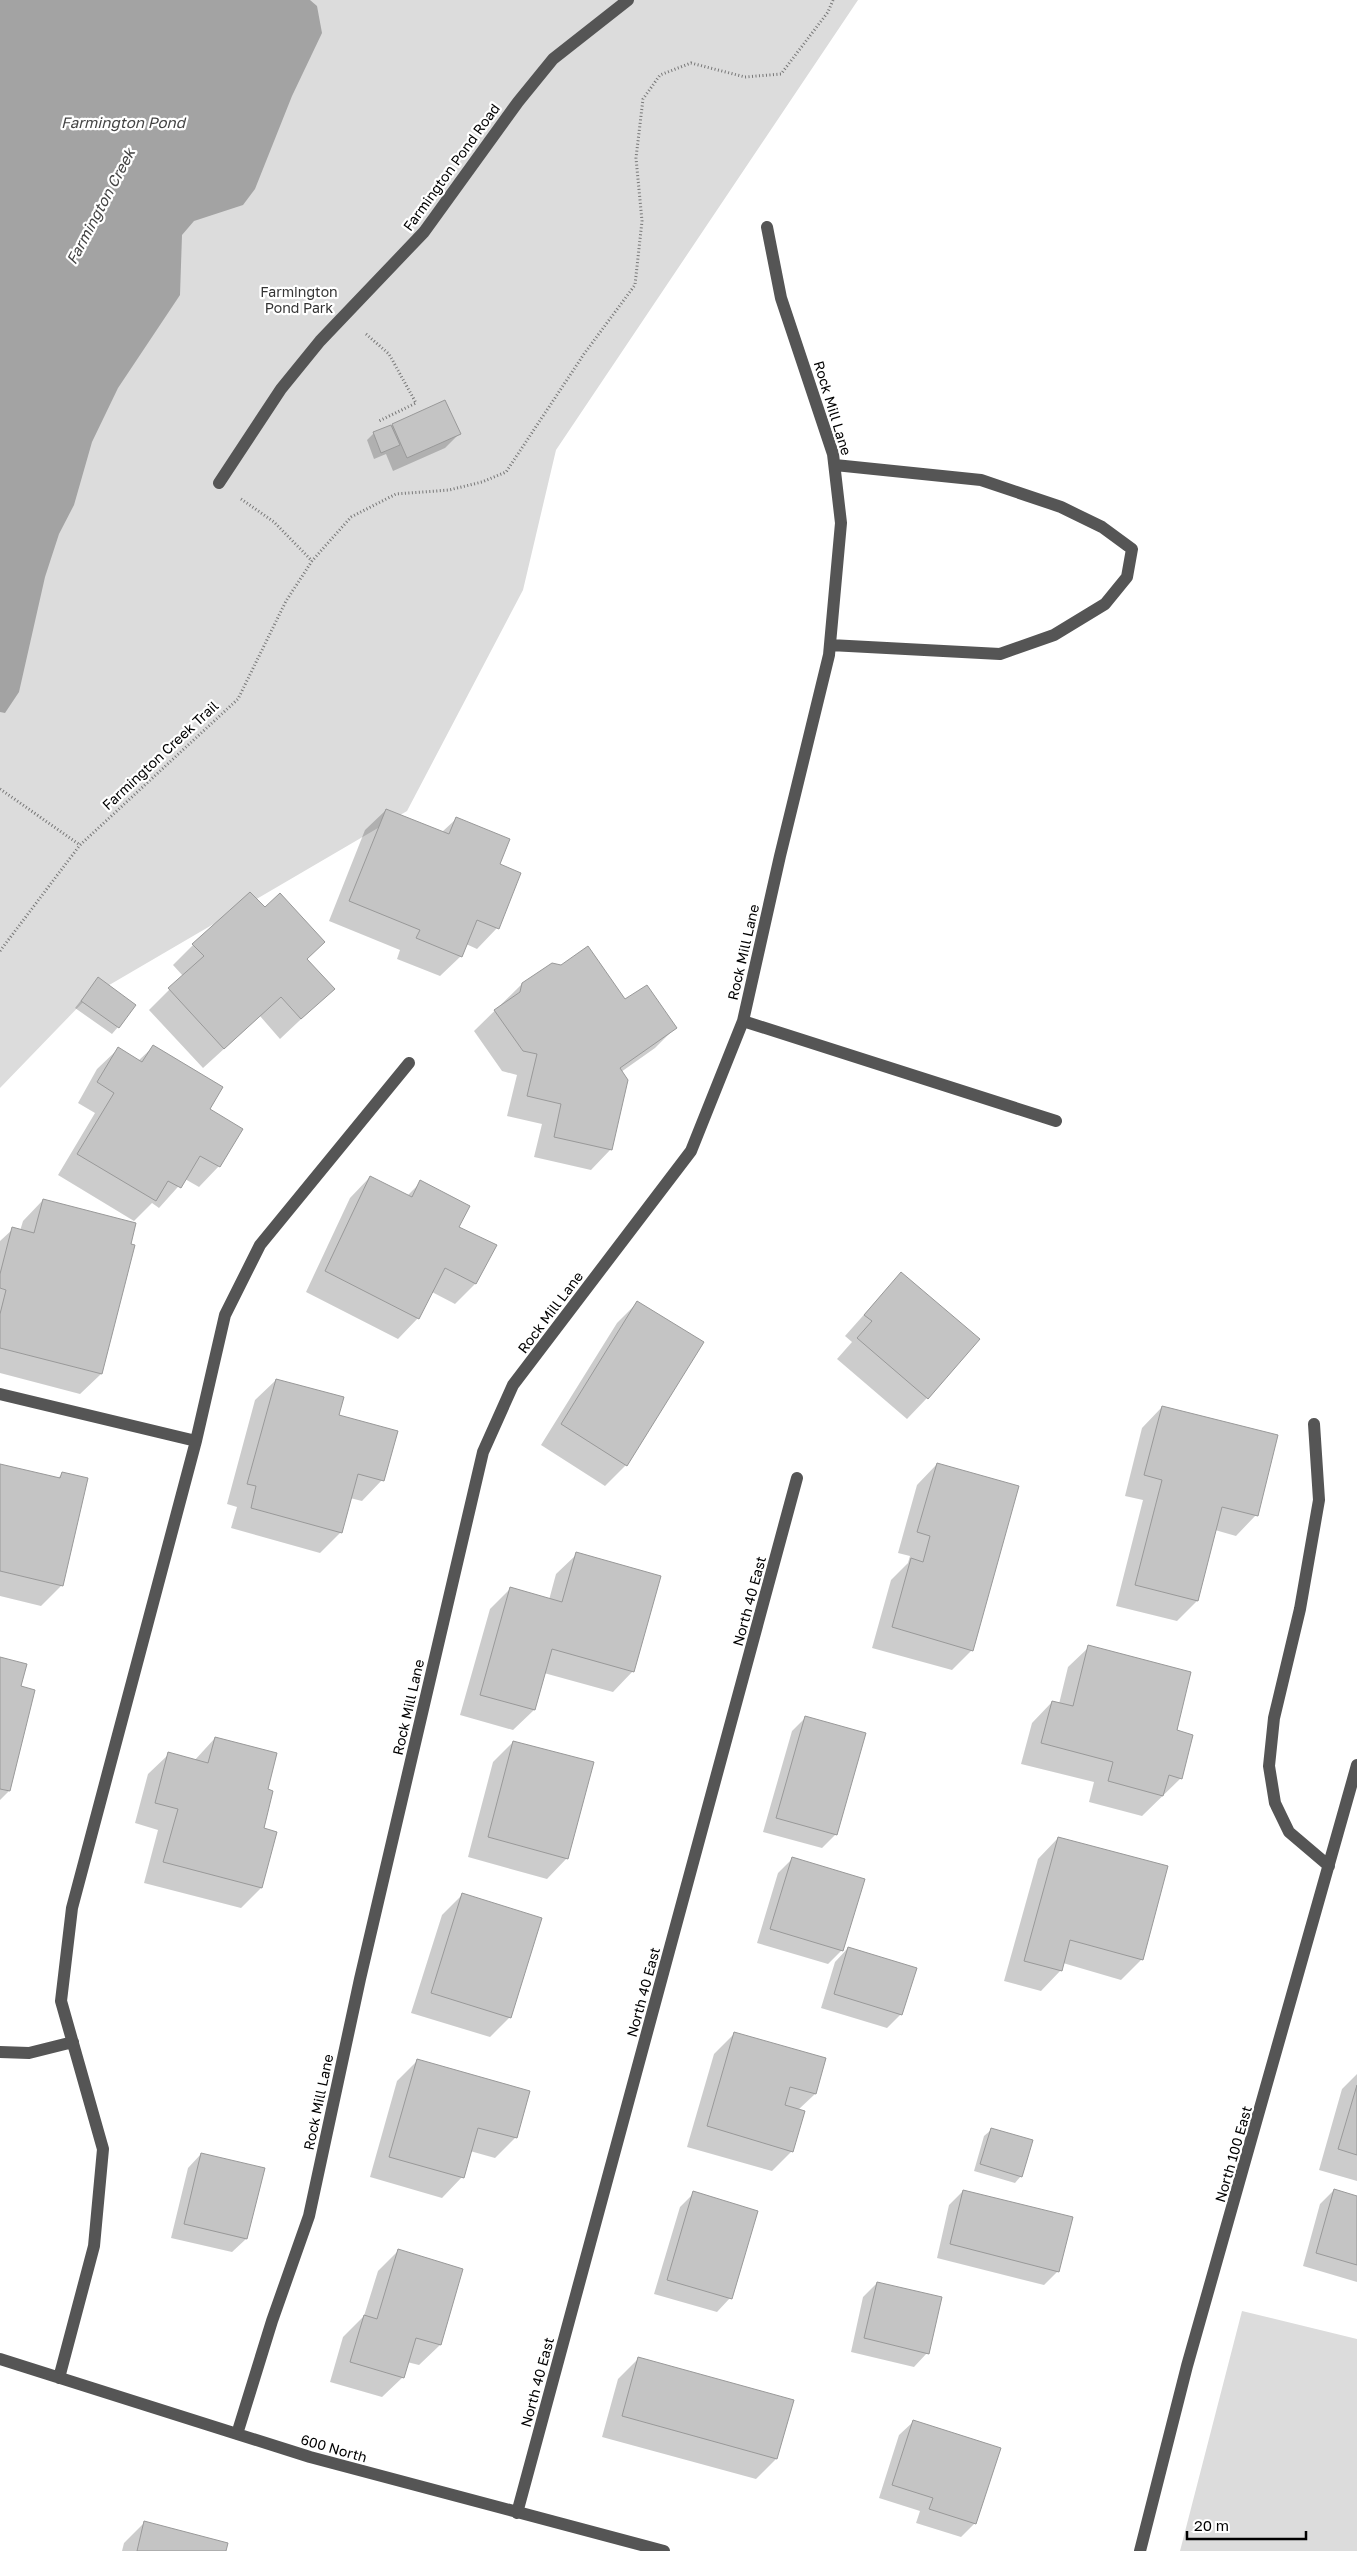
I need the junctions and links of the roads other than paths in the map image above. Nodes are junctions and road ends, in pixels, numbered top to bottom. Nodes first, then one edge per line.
1 (628, 0) edge
2 (767, 227) dead end
3 (835, 465) junction
4 (219, 483) road end
5 (830, 645) junction
6 (743, 1021) junction
7 (409, 1063) dead end
8 (1056, 1121) dead end
9 (0, 1394) edge
10 (1314, 1424) dead end
11 (196, 1441) junction
12 (797, 1478) dead end
13 (1357, 1765) edge
14 (1329, 1866) junction
15 (73, 2042) junction
16 (0, 2052) edge
17 (0, 2359) edge
18 (59, 2378) junction
19 (237, 2434) junction
20 (517, 2513) junction
21 (664, 2551) edge
22 (1140, 2551) edge

1 - 4 street, Farmington Pond Road
2 - 3 street, Rock Mill Lane
3 - 5 street, Rock Mill Lane
3 - 5 street
5 - 6 street, Rock Mill Lane
6 - 8 street
6 - 19 street, Rock Mill Lane
7 - 11 street
9 - 11 street
10 - 14 street
11 - 15 street
12 - 20 street, North 40 East
13 - 14 street, North 100 East
14 - 22 street, North 100 East
15 - 16 street
15 - 18 street
17 - 18 street, 600 North
18 - 19 street, 600 North
19 - 20 street, 600 North
20 - 21 street, 600 North

